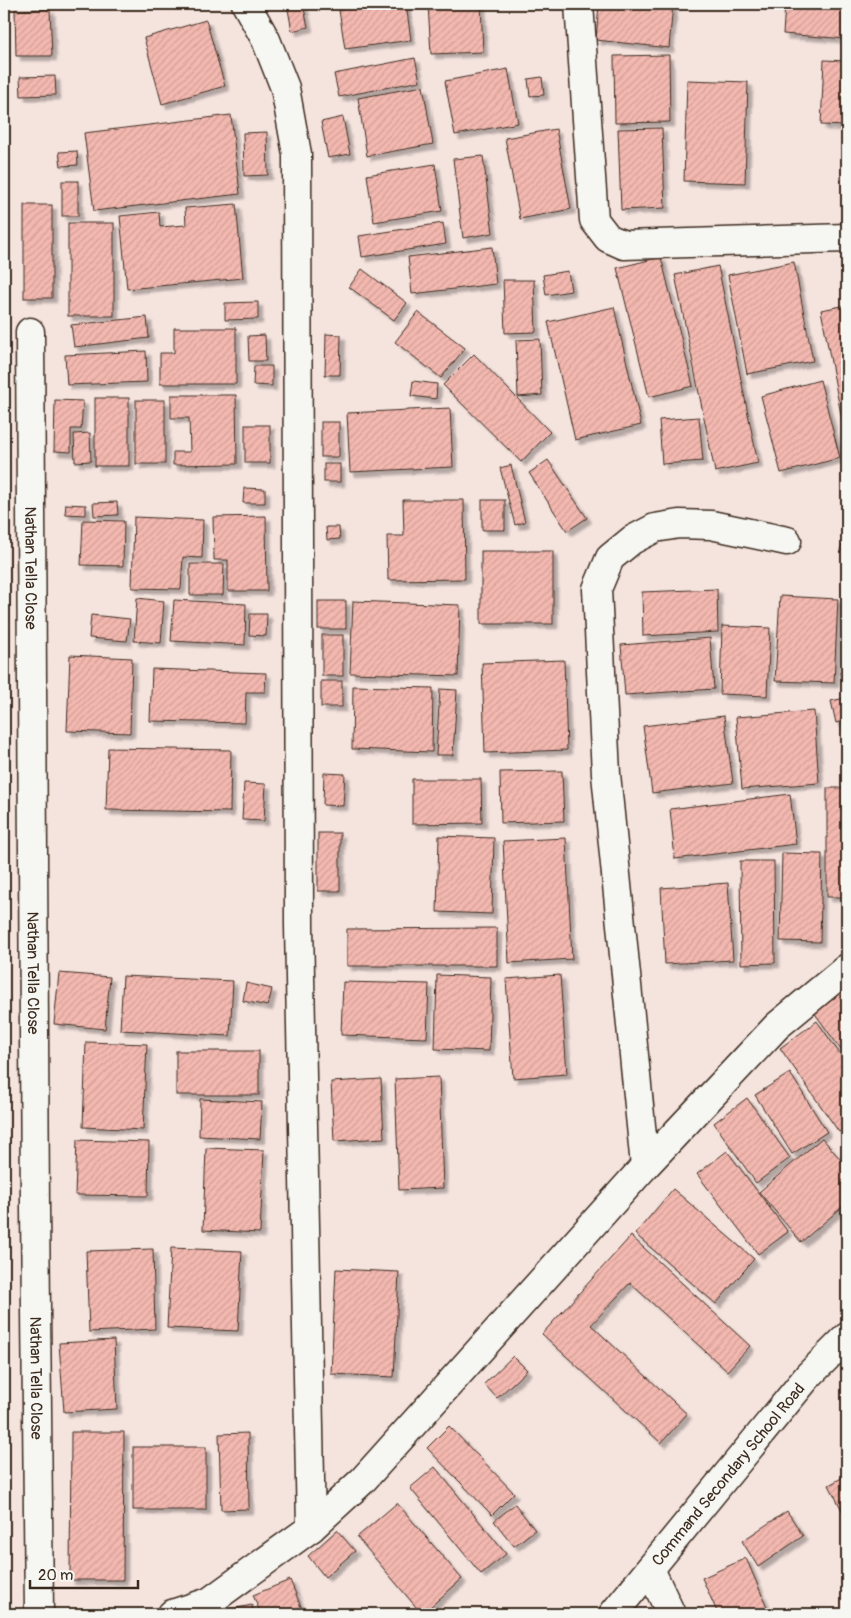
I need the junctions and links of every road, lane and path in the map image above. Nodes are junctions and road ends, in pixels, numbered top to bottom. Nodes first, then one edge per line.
1 (246, 4) edge
2 (579, 4) edge
3 (847, 238) edge
4 (30, 332) dead end
5 (787, 541) dead end
6 (847, 968) edge
7 (644, 1166) junction
8 (847, 1337) edge
9 (311, 1528) junction
10 (650, 1569) junction
11 (39, 1614) edge
12 (172, 1614) edge
13 (613, 1614) edge
14 (671, 1614) edge

1 - 9 street
2 - 3 street
4 - 11 street, Nathan Tella Close
5 - 7 street
6 - 7 street
7 - 9 street
8 - 10 street, Command Secondary School Road
9 - 12 street
10 - 13 street, Command Secondary School Road
10 - 14 street

